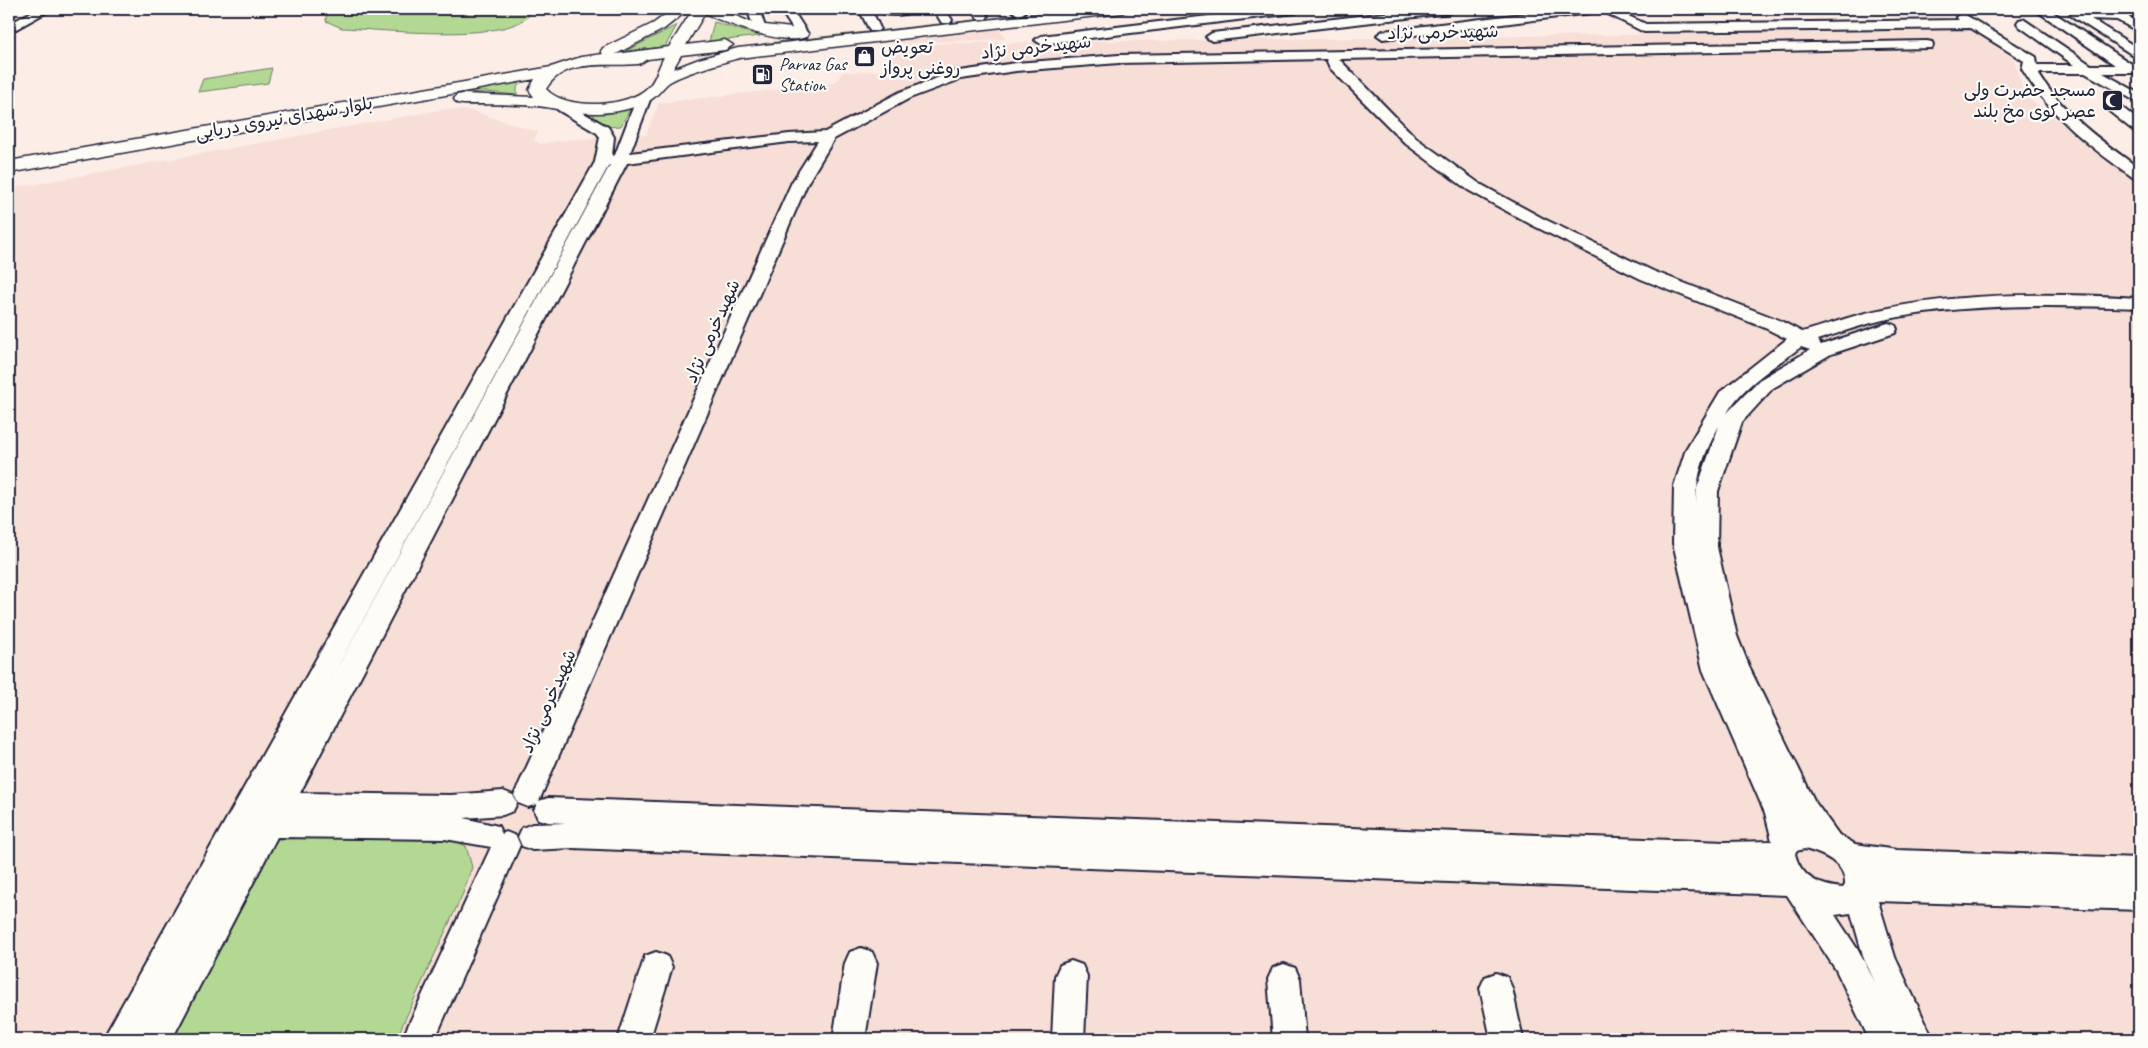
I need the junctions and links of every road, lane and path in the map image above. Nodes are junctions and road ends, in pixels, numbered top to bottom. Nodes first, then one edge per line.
1 (46, 9) edge
2 (682, 9) edge
3 (700, 9) edge
4 (709, 9) edge
5 (753, 9) edge
6 (786, 9) edge
7 (864, 9) edge
8 (888, 9) edge
9 (903, 9) edge
10 (1049, 9) edge
11 (1122, 9) edge
12 (1295, 9) edge
13 (1373, 9) edge
14 (1449, 9) edge
15 (1590, 9) edge
16 (1604, 9) edge
17 (1626, 9) edge
18 (1948, 9) edge
19 (2108, 9) edge
20 (1017, 10) edge
21 (980, 12) edge
22 (1233, 12) edge
23 (1525, 12) edge
24 (2045, 12) edge
25 (2073, 12) edge
26 (1088, 13) junction
27 (942, 14) edge
28 (1774, 14) dead end
29 (1845, 14) dead end
30 (1919, 14) dead end
31 (1702, 15) dead end
32 (910, 16) edge
33 (2120, 16) junction
34 (1383, 17) junction
35 (2022, 23) dead end
36 (1934, 24) junction
37 (1974, 24) junction
38 (1860, 25) junction
39 (1788, 26) junction
40 (1715, 27) junction
41 (9, 28) edge
42 (874, 28) junction
43 (1647, 28) junction
44 (2139, 28) edge
45 (1404, 31) junction
46 (1104, 32) junction
47 (1255, 32) junction
48 (1383, 34) dead end
49 (765, 35) junction
50 (807, 35) junction
51 (1212, 37) dead end
52 (1041, 40) dead end
53 (1927, 45) dead end
54 (676, 50) junction
55 (738, 53) junction
56 (1330, 54) junction
57 (2139, 55) edge
58 (620, 58) junction
59 (590, 60) junction
60 (2029, 69) junction
61 (2089, 69) junction
62 (2135, 69) edge
63 (559, 70) junction
64 (663, 76) junction
65 (644, 97) junction
66 (2139, 98) edge
67 (556, 105) junction
68 (2139, 105) edge
69 (2139, 128) edge
70 (828, 136) junction
71 (2115, 157) junction
72 (2139, 158) edge
73 (611, 161) junction
74 (9, 167) edge
75 (2139, 175) edge
76 (9, 176) edge
77 (2139, 302) edge
78 (2139, 313) edge
79 (1800, 339) junction
80 (1824, 350) junction
81 (1696, 488) junction
82 (1727, 671) junction
83 (526, 803) junction
84 (258, 814) junction
85 (509, 839) junction
86 (1783, 847) junction
87 (1838, 849) junction
88 (2139, 871) edge
89 (1797, 886) junction
90 (1860, 889) junction
91 (2139, 896) edge
92 (861, 963) dead end
93 (656, 967) dead end
94 (1071, 976) dead end
95 (1284, 979) dead end
96 (1496, 988) dead end
97 (118, 1039) edge
98 (154, 1039) edge
99 (418, 1039) edge
100 (634, 1039) edge
101 (849, 1039) edge
102 (1068, 1039) edge
103 (1289, 1039) edge
104 (1507, 1039) edge
105 (1886, 1039) edge
106 (1917, 1039) edge

1 - 41 street
2 - 59 main road
3 - 54 main road
4 - 49 main road
5 - 49 street
6 - 50 street
7 - 42 street
8 - 9 street
9 - 32 street
10 - 20 main road
11 - 26 main road
12 - 22 street
13 - 34 street
14 - 34 street
15 - 23 street
16 - 43 street
17 - 43 street
18 - 37 street
19 - 33 street
20 - 21 main road
21 - 27 main road
22 - 46 street
22 - 47 street
23 - 45 street
24 - 25 street
24 - 62 street
25 - 33 street
25 - 57 street
26 - 46 street
26 - 55 main road
27 - 32 main road
28 - 39 street
29 - 38 street
30 - 36 street
31 - 40 street
32 - 42 main road
33 - 44 street
34 - 45 street
34 - 47 street
35 - 61 street
36 - 37 street
36 - 38 street
37 - 60 street
38 - 39 street
39 - 40 street
40 - 43 street
42 - 50 main road
45 - 48 street
46 - 52 street
47 - 51 street
49 - 50 main road
49 - 54 main road
49 - 55 main road
53 - 56 street, شهیدخرمی نژاد
54 - 58 main road
54 - 64 main road
55 - 64 main road
56 - 70 street, شهیدخرمی نژاد
56 - 79 street
58 - 59 main road
58 - 64 main road
59 - 63 main road
60 - 61 street
60 - 71 street
61 - 62 street
61 - 66 street
63 - 67 main road
63 - 74 main road, بلوار شهدای نیروی دریایی
64 - 65 main road
65 - 67 main road, بلوار شهدای نیروی دریایی
65 - 73 street
67 - 73 street
67 - 76 main road, بلوار شهدای نیروی دریایی
68 - 69 street
70 - 73 street
70 - 83 street, شهیدخرمی نژاد
71 - 72 street
71 - 75 street
73 - 84 street
77 - 79 street
78 - 80 street
79 - 80 street
79 - 81 street
80 - 81 street
81 - 82 street
82 - 86 street
82 - 87 street
83 - 84 street
83 - 85 street
83 - 85 street
83 - 86 street
84 - 85 street
84 - 97 street
84 - 98 street
85 - 89 street
85 - 99 street
86 - 87 street
86 - 89 street
87 - 88 street
87 - 90 street
89 - 90 street
89 - 105 street
90 - 91 street
90 - 106 street
92 - 101 street
93 - 100 street
94 - 102 street
95 - 103 street
96 - 104 street

